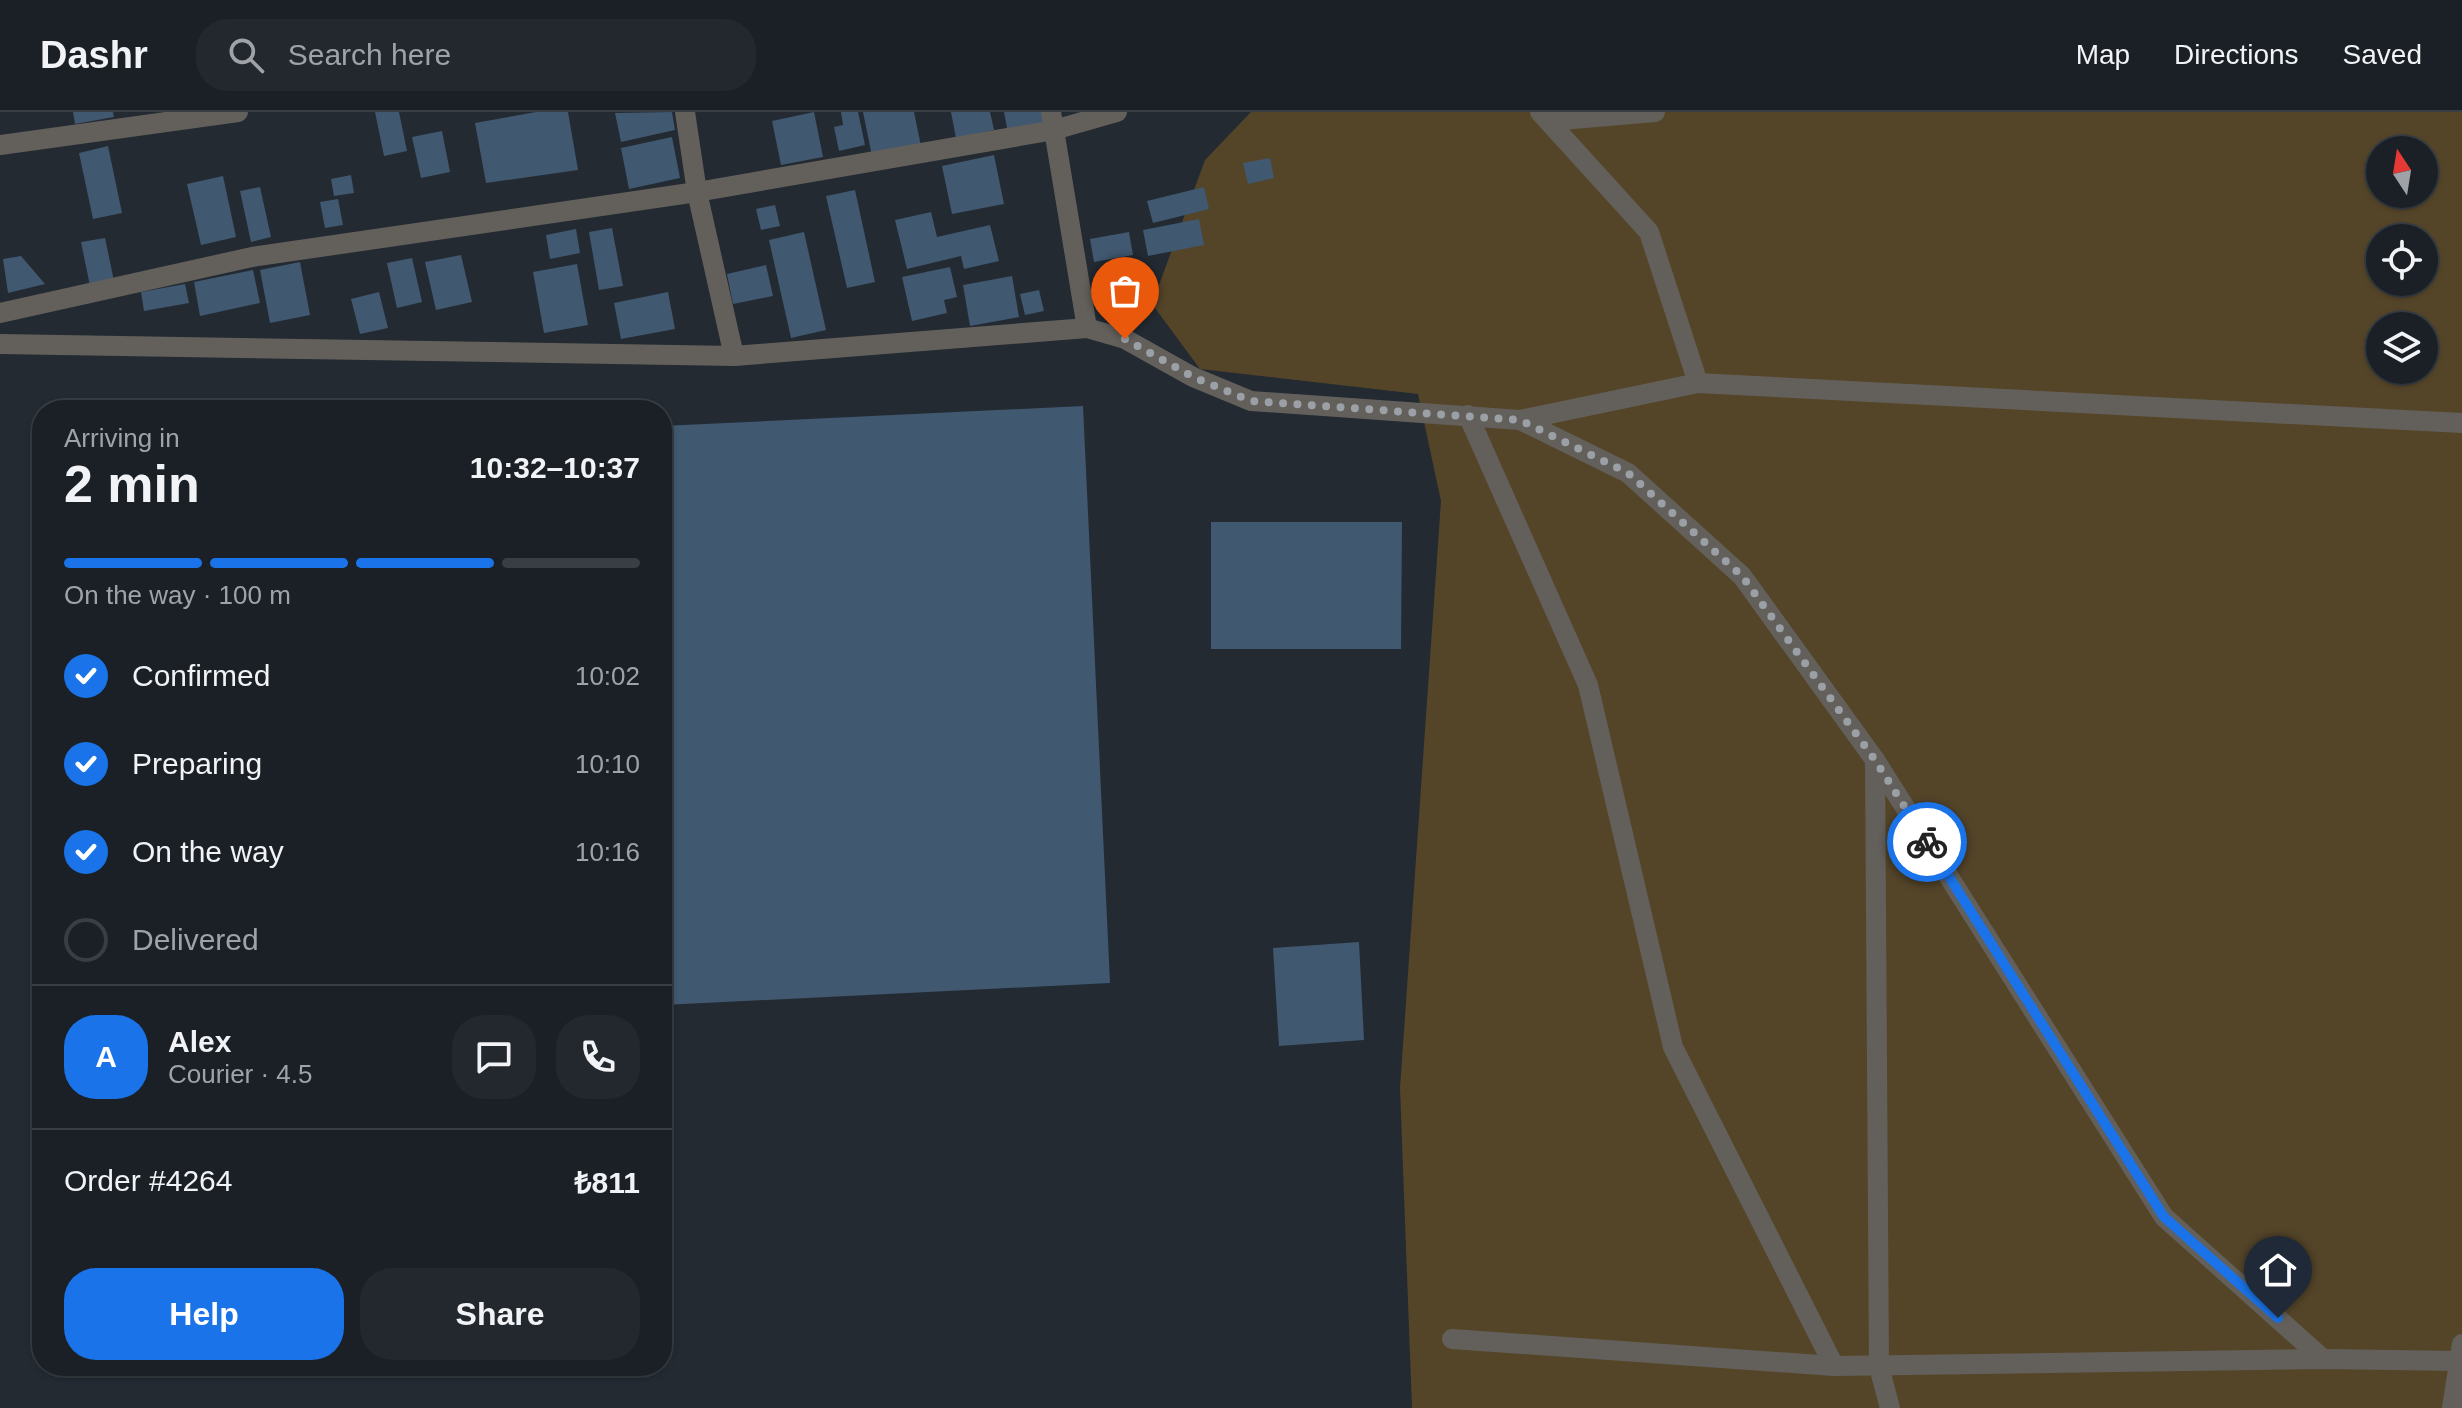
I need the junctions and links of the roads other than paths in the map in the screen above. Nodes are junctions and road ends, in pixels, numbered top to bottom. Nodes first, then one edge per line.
1 (238, 112) edge
2 (685, 112) edge
3 (1117, 112) edge
4 (1655, 112) edge
5 (1545, 116) edge
6 (1053, 121) edge
7 (0, 145) edge
8 (697, 192) junction
9 (0, 313) edge
10 (1087, 328) junction
11 (0, 344) edge
12 (734, 356) junction
13 (1698, 383) junction
14 (1468, 415) junction
15 (1520, 420) junction
16 (2462, 423) edge
17 (1875, 760) junction
18 (1452, 1339) dead end
19 (2461, 1352) edge
20 (2323, 1359) junction
21 (1834, 1366) junction
22 (1879, 1367) junction
23 (1890, 1408) edge
24 (2452, 1408) edge

1 - 7 street
2 - 8 street
3 - 6 street
4 - 5 street
5 - 13 street
6 - 8 street
6 - 10 street
8 - 9 street
8 - 12 street
10 - 12 street
10 - 14 street
11 - 12 street
13 - 15 street
13 - 16 street
14 - 15 street
14 - 21 street
15 - 17 street
17 - 20 street
17 - 22 street
18 - 21 street
19 - 20 street
19 - 24 street
20 - 22 street
21 - 22 street
22 - 23 street

